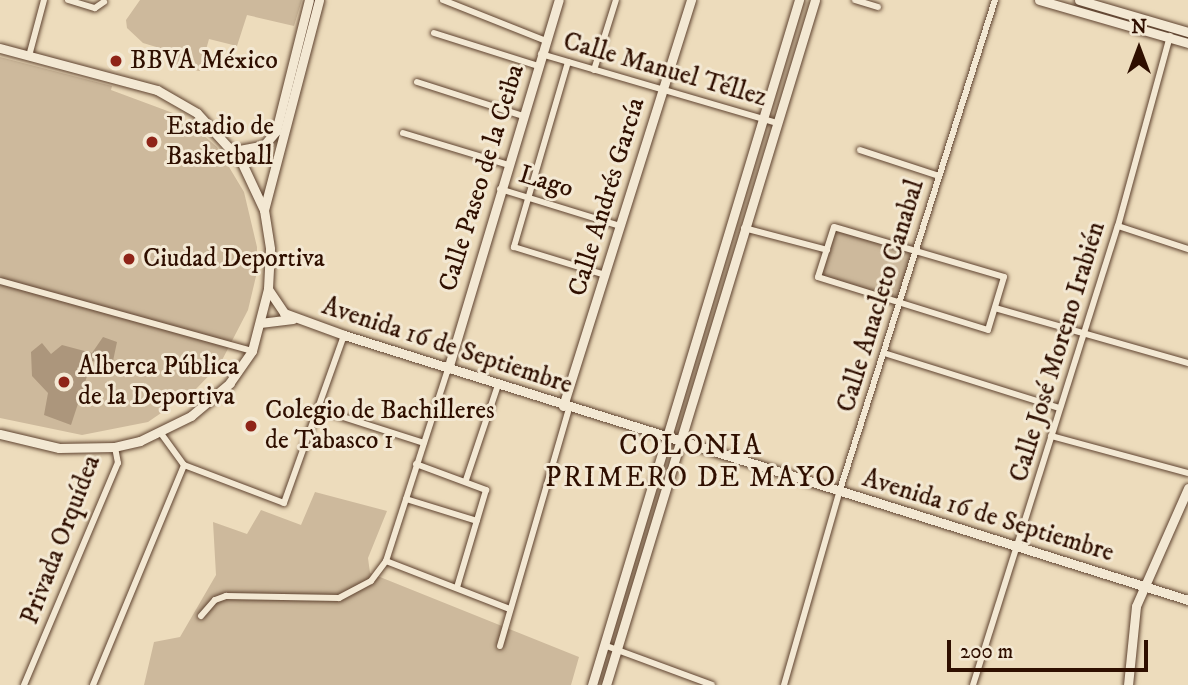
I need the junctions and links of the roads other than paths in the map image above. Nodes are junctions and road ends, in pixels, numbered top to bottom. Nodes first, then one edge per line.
1 (44, 0) edge
2 (68, 0) edge
3 (309, 0) edge
4 (319, 0) edge
5 (443, 0) edge
6 (559, 0) edge
7 (617, 0) edge
8 (691, 0) edge
9 (799, 0) edge
10 (815, 0) edge
11 (856, 0) edge
12 (995, 0) edge
13 (1039, 0) edge
14 (1079, 0) edge
15 (86, 2) edge
16 (104, 2) dead end
17 (878, 8) dead end
18 (1173, 27) junction
19 (1188, 32) edge
20 (434, 33) dead end
21 (1170, 38) junction
22 (546, 41) junction
23 (1188, 43) edge
24 (0, 48) edge
25 (541, 54) junction
26 (29, 56) junction
27 (568, 62) junction
28 (538, 66) junction
29 (593, 70) junction
30 (293, 74) junction
31 (416, 82) dead end
32 (663, 90) junction
33 (523, 116) junction
34 (763, 119) junction
35 (777, 123) junction
36 (403, 133) dead end
37 (860, 150) dead end
38 (234, 151) junction
39 (508, 165) junction
40 (939, 176) junction
41 (500, 188) junction
42 (528, 197) junction
43 (264, 210) junction
44 (620, 226) junction
45 (1118, 226) junction
46 (744, 228) junction
47 (1188, 249) edge
48 (827, 250) junction
49 (917, 253) junction
50 (605, 275) junction
51 (0, 281) edge
52 (268, 289) junction
53 (900, 301) junction
54 (995, 308) junction
55 (295, 318) junction
56 (260, 323) junction
57 (1084, 334) junction
58 (344, 335) junction
59 (252, 351) junction
60 (884, 353) junction
61 (1188, 363) edge
62 (447, 369) junction
63 (498, 385) junction
64 (566, 407) junction
65 (1059, 408) junction
66 (318, 409) junction
67 (160, 432) junction
68 (0, 433) edge
69 (1051, 436) junction
70 (664, 438) junction
71 (677, 442) junction
72 (424, 443) junction
73 (116, 447) junction
74 (416, 464) junction
75 (184, 465) junction
76 (1188, 473) edge
77 (466, 480) junction
78 (1188, 488) edge
79 (839, 493) junction
80 (406, 499) junction
81 (477, 521) junction
82 (1018, 547) junction
83 (386, 561) junction
84 (1143, 586) junction
85 (457, 587) junction
86 (1188, 600) edge
87 (510, 609) junction
88 (201, 616) dead end
89 (604, 645) junction
90 (500, 646) dead end
91 (617, 649) junction
92 (24, 685) edge
93 (93, 685) edge
94 (592, 685) edge
95 (607, 685) edge
96 (712, 685) edge
97 (784, 685) edge
98 (973, 685) edge
99 (1128, 685) edge

1 - 26 street
2 - 15 street
3 - 30 main road
4 - 30 main road
5 - 22 street
6 - 22 main road, Calle Paseo de la Ceiba
7 - 29 street
8 - 32 main road, Calle Andrés García
9 - 34 main road
10 - 35 main road
11 - 17 street
12 - 40 street, Calle Anacleto Canabal
13 - 21 main road
14 - 18 main road
15 - 16 street
18 - 19 main road
18 - 21 street, Calle José Moreno Irabién
20 - 28 street
21 - 23 main road
21 - 45 street, Calle José Moreno Irabién
22 - 25 main road, Calle Paseo de la Ceiba
24 - 26 main road
25 - 27 street, Calle Manuel Téllez
25 - 28 main road, Calle Paseo de la Ceiba
26 - 38 main road
27 - 29 street, Calle Manuel Téllez
27 - 42 street
28 - 33 main road, Calle Paseo de la Ceiba
29 - 32 street, Calle Manuel Téllez
30 - 38 main road
30 - 43 main road
31 - 33 street
32 - 34 street, Calle Manuel Téllez
32 - 44 main road, Calle Andrés García
33 - 39 main road, Calle Paseo de la Ceiba
34 - 35 street, Calle Manuel Téllez
34 - 70 main road
35 - 46 main road
36 - 39 street
37 - 40 street
38 - 43 main road
39 - 41 main road, Calle Paseo de la Ceiba
40 - 49 street, Calle Anacleto Canabal
41 - 42 street, Lago
41 - 62 main road, Calle Paseo de la Ceiba
42 - 44 street, Lago
42 - 50 street
43 - 52 main road
44 - 50 main road, Calle Andrés García
45 - 47 street
45 - 57 street, Calle José Moreno Irabién
46 - 48 street
46 - 71 main road
48 - 49 street
48 - 53 street
49 - 53 street, Calle Anacleto Canabal
49 - 54 street
50 - 64 main road, Calle Andrés García
51 - 59 street
52 - 55 main road, Avenida 16 de Septiembre
52 - 56 main road
53 - 54 street
53 - 60 street, Calle Anacleto Canabal
54 - 57 street
55 - 56 main road, Avenida 16 de Septiembre
55 - 58 main road, Avenida 16 de Septiembre
56 - 59 main road
57 - 61 street
57 - 65 street, Calle José Moreno Irabién
58 - 62 main road, Avenida 16 de Septiembre
58 - 66 street
59 - 67 main road
60 - 65 street
60 - 79 street, Calle Anacleto Canabal
62 - 63 main road, Avenida 16 de Septiembre
62 - 72 street
63 - 64 main road, Avenida 16 de Septiembre
63 - 77 street
64 - 70 main road, Avenida 16 de Septiembre
64 - 87 street, Calle Andrés García
65 - 69 street, Calle José Moreno Irabién
66 - 72 street
66 - 75 street
67 - 73 main road
67 - 75 street
68 - 73 main road
69 - 76 street
69 - 82 street, Calle José Moreno Irabién
70 - 71 main road, Avenida 16 de Septiembre
70 - 89 main road
71 - 79 main road, Avenida 16 de Septiembre
71 - 91 main road
72 - 74 street
73 - 92 street, Privada Orquídea
74 - 77 street
74 - 80 street
75 - 93 street
77 - 81 street
78 - 84 main road
79 - 82 main road, Avenida 16 de Septiembre
79 - 97 street, Calle Anacleto Canabal
80 - 81 street
80 - 83 street
81 - 85 street
82 - 84 main road, Avenida 16 de Septiembre
82 - 98 street, Calle José Moreno Irabién
83 - 85 street
83 - 88 street
84 - 86 main road, Avenida 16 de Septiembre
84 - 99 main road
85 - 87 street
87 - 90 street, Calle Andrés García
89 - 91 street
89 - 94 main road
91 - 95 main road
91 - 96 street

